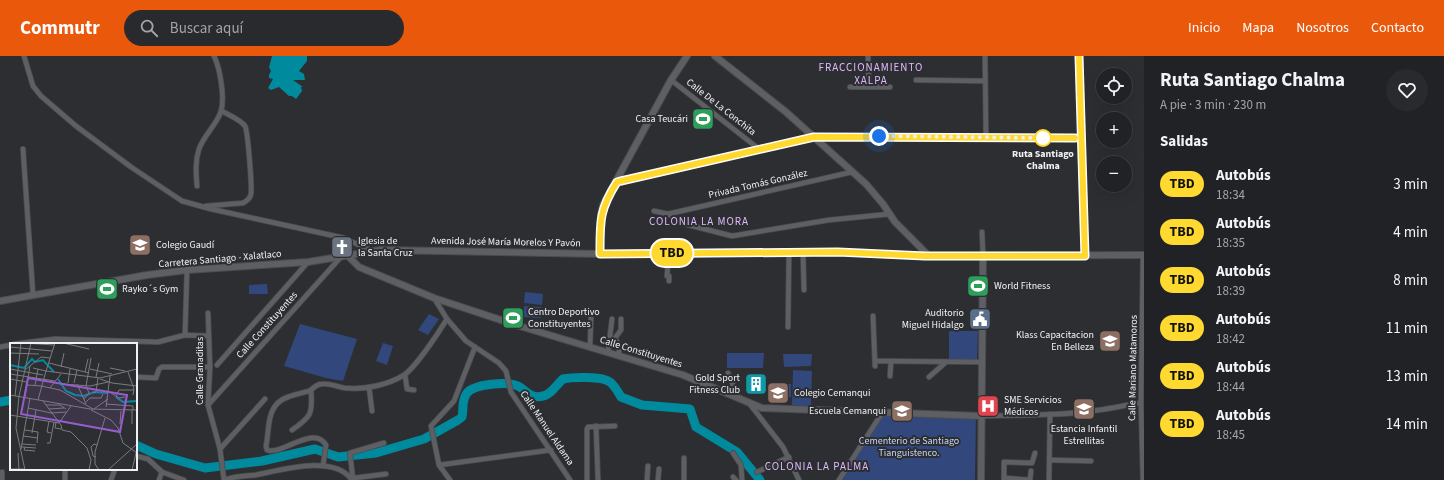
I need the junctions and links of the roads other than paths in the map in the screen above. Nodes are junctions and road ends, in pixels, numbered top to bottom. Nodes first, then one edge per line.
1 (24, 56) edge
2 (214, 56) edge
3 (687, 56) edge
4 (714, 56) edge
5 (868, 56) edge
6 (985, 56) edge
7 (1079, 56) edge
8 (671, 80) junction
9 (916, 80) dead end
10 (986, 80) junction
11 (869, 86) junction
12 (850, 87) dead end
13 (890, 87) dead end
14 (222, 111) junction
15 (814, 137) junction
16 (986, 137) junction
17 (1081, 138) junction
18 (23, 149) dead end
19 (759, 149) junction
20 (852, 172) junction
21 (617, 182) junction
22 (197, 186) dead end
23 (199, 206) junction
24 (654, 211) dead end
25 (668, 214) junction
26 (890, 214) junction
27 (982, 232) dead end
28 (372, 251) junction
29 (669, 253) junction
30 (789, 253) junction
31 (803, 253) junction
32 (600, 254) junction
33 (983, 255) junction
34 (1144, 255) edge
35 (348, 256) junction
36 (930, 256) junction
37 (1085, 256) junction
38 (340, 258) junction
39 (308, 262) junction
40 (187, 270) junction
41 (669, 281) dead end
42 (804, 290) dead end
43 (33, 295) junction
44 (434, 298) junction
45 (0, 301) edge
46 (208, 313) dead end
47 (873, 316) dead end
48 (591, 318) dead end
49 (446, 319) junction
50 (612, 319) dead end
51 (621, 319) dead end
52 (788, 327) dead end
53 (185, 335) junction
54 (209, 336) junction
55 (98, 342) edge
56 (22, 343) edge
57 (10, 345) edge
58 (0, 347) edge
59 (475, 347) junction
60 (590, 347) junction
61 (608, 352) junction
62 (619, 355) junction
63 (891, 361) junction
64 (946, 362) junction
65 (982, 362) junction
66 (217, 365) dead end
67 (210, 367) junction
68 (728, 373) dead end
69 (405, 375) junction
70 (890, 376) dead end
71 (137, 377) edge
72 (929, 377) dead end
73 (369, 387) junction
74 (311, 390) junction
75 (414, 390) dead end
76 (738, 397) junction
77 (265, 399) dead end
78 (749, 403) junction
79 (1141, 403) junction
80 (208, 405) junction
81 (372, 411) dead end
82 (882, 413) junction
83 (1050, 414) junction
84 (981, 416) junction
85 (596, 426) junction
86 (615, 426) dead end
87 (292, 430) dead end
88 (1143, 435) edge
89 (384, 443) dead end
90 (220, 449) junction
91 (551, 450) junction
92 (733, 453) dead end
93 (1035, 453) dead end
94 (137, 456) edge
95 (789, 456) junction
96 (684, 458) dead end
97 (1050, 460) junction
98 (1091, 461) dead end
99 (439, 465) junction
100 (323, 466) junction
101 (648, 466) dead end
102 (659, 469) dead end
103 (115, 470) edge
104 (1031, 471) dead end
105 (2, 472) dead end
106 (162, 472) junction
107 (757, 472) dead end
108 (386, 474) dead end
109 (175, 479) edge
110 (353, 479) edge
111 (1004, 479) edge
112 (2, 480) edge
113 (111, 480) edge
114 (159, 480) edge
115 (184, 480) edge
116 (225, 480) edge
117 (450, 480) edge
118 (570, 480) edge
119 (587, 480) edge
120 (598, 480) edge
121 (647, 480) edge
122 (658, 480) edge
123 (684, 480) edge
124 (742, 480) edge
125 (799, 480) edge
126 (839, 480) edge
127 (981, 480) edge
128 (1030, 480) edge
129 (1049, 480) edge
130 (1143, 480) edge

1 - 23 street
2 - 14 street
3 - 8 main road
4 - 15 main road
5 - 11 street
6 - 10 street
7 - 17 main road
8 - 19 street, Calle De La Conchita
8 - 21 main road
9 - 10 street
10 - 16 street
11 - 12 street
11 - 13 street
14 - 22 street
14 - 23 street
15 - 16 street
15 - 19 street
15 - 20 main road
16 - 17 street
17 - 37 main road
18 - 43 street
19 - 21 street
20 - 25 street, Privada Tomás González
20 - 26 main road
21 - 32 main road
23 - 28 street
24 - 25 street
25 - 26 street
26 - 36 main road
27 - 33 street
28 - 32 main road, Avenida José María Morelos Y Pavón
28 - 35 main road, Avenida José María Morelos Y Pavón
29 - 30 main road, Avenida José María Morelos Y Pavón
29 - 32 main road, Avenida José María Morelos Y Pavón
29 - 41 street
30 - 31 main road, Avenida José María Morelos Y Pavón
30 - 52 street
31 - 36 main road, Avenida José María Morelos Y Pavón
31 - 42 street
33 - 36 main road, Avenida José María Morelos Y Pavón
33 - 37 main road, Avenida José María Morelos Y Pavón
33 - 65 main road
34 - 37 main road, Avenida José María Morelos Y Pavón
34 - 79 street, Calle Mariano Matamoros
35 - 38 main road, Carretera Santiago - Xalatlaco
35 - 44 main road, Calle Constituyentes
38 - 39 main road, Carretera Santiago - Xalatlaco
38 - 80 street, Calle Constituyentes
39 - 40 main road, Carretera Santiago - Xalatlaco
39 - 66 street
40 - 43 main road, Carretera Santiago - Xalatlaco
40 - 53 street
43 - 45 main road, Carretera Santiago - Xalatlaco
44 - 49 street, Calle Manuel Aldama
44 - 60 main road, Calle Constituyentes
46 - 54 street, Calle Granaditas
47 - 63 street
48 - 60 street
49 - 59 street, Calle Manuel Aldama
49 - 69 street
50 - 61 street
51 - 62 street
53 - 54 street
53 - 55 street
54 - 67 street, Calle Granaditas
55 - 56 street
57 - 58 street
59 - 91 street, Calle Manuel Aldama
59 - 99 street
60 - 61 main road, Calle Constituyentes
61 - 62 main road, Calle Constituyentes
62 - 76 main road, Calle Constituyentes
63 - 64 street
63 - 70 street
64 - 65 street
64 - 72 street
65 - 84 main road
67 - 71 street
67 - 80 street, Calle Granaditas
68 - 76 street
69 - 73 street
69 - 75 street
73 - 74 street
73 - 81 street
74 - 87 street
74 - 100 street
76 - 78 main road, Calle Constituyentes
77 - 90 street
78 - 82 main road, Calle Constituyentes
78 - 95 street
79 - 83 street
79 - 88 street, Calle Mariano Matamoros
80 - 90 street, Calle Granaditas
82 - 84 main road, Calle Constituyentes
82 - 126 street
83 - 84 street
83 - 97 street
84 - 127 main road
85 - 86 street
85 - 119 street
85 - 120 street
88 - 130 street, Calle Mariano Matamoros
89 - 110 street
90 - 116 street, Calle Granaditas
91 - 99 street
91 - 118 street, Calle Manuel Aldama
92 - 124 street
93 - 111 street
94 - 106 street
95 - 107 street
95 - 125 street
96 - 123 street
97 - 98 street
97 - 129 street
99 - 117 street
100 - 110 street
100 - 116 street
101 - 121 street
102 - 122 street
103 - 113 street
104 - 128 street
105 - 112 street
106 - 109 street
106 - 114 street
108 - 110 street
109 - 115 street
111 - 128 street

